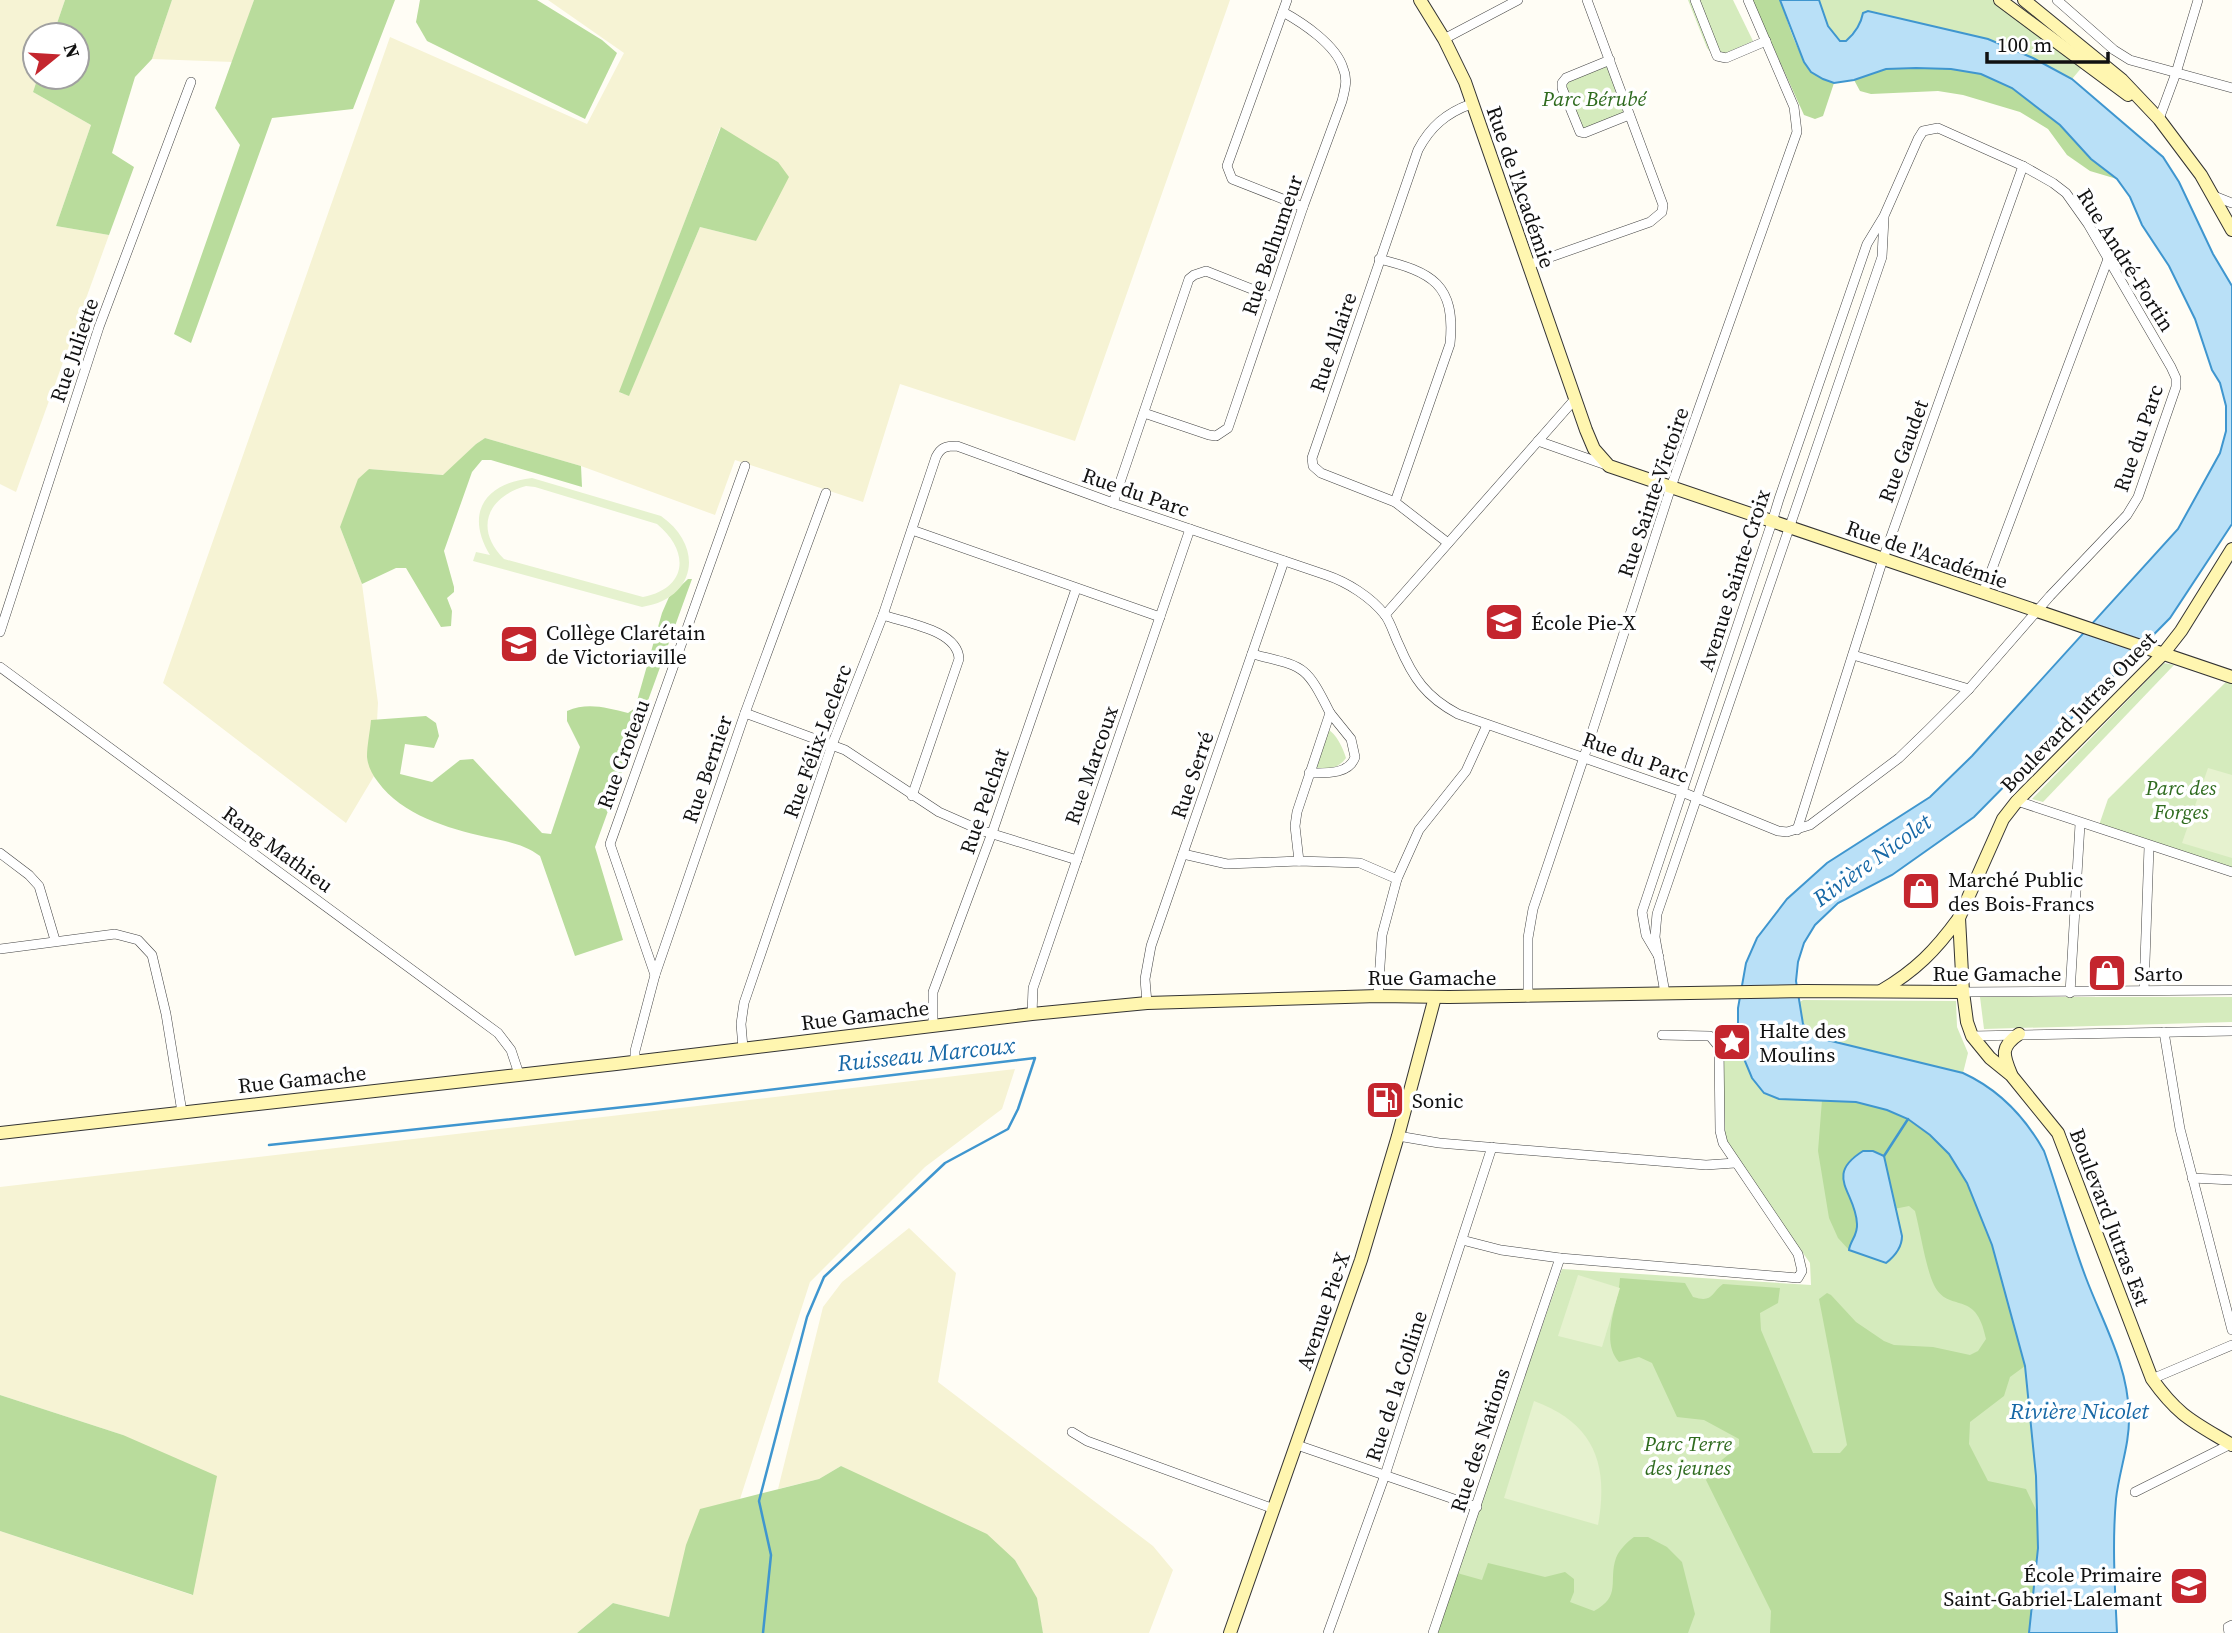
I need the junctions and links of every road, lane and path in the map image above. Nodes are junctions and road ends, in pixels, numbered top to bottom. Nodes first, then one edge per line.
1 (1287, 0) edge
2 (1420, 0) edge
3 (1518, 0) edge
4 (1587, 0) edge
5 (1695, 0) edge
6 (1748, 0) edge
7 (2000, 0) edge
8 (2024, 0) edge
9 (2057, 0) edge
10 (2198, 0) edge
11 (1283, 12) junction
12 (1444, 39) junction
13 (1766, 41) junction
14 (1611, 61) junction
15 (2176, 73) junction
16 (191, 82) dead end
17 (2232, 88) edge
18 (1471, 104) junction
19 (2143, 105) junction
20 (1629, 115) junction
21 (2159, 119) junction
22 (1923, 131) joint
23 (2023, 166) junction
24 (2214, 196) junction
25 (2232, 203) edge
26 (1303, 207) junction
27 (1884, 216) junction
28 (2232, 230) edge
29 (1379, 259) junction
30 (2108, 259) junction
31 (1528, 265) junction
32 (1272, 296) junction
33 (1822, 372) junction
34 (2174, 372) joint
35 (1841, 378) junction
36 (1575, 399) junction
37 (1144, 413) junction
38 (1538, 441) junction
39 (940, 449) joint
40 (745, 466) dead end
41 (1609, 466) junction
42 (1671, 487) junction
43 (826, 493) dead end
44 (1395, 502) junction
45 (1113, 503) junction
46 (1772, 522) junction
47 (1790, 528) junction
48 (1190, 529) junction
49 (912, 530) junction
50 (1448, 543) junction
51 (2231, 552) edge
52 (1883, 559) junction
53 (1284, 561) junction
54 (1076, 589) junction
55 (1983, 593) junction
56 (2037, 611) junction
57 (883, 615) junction
58 (1385, 615) junction
59 (1160, 617) junction
60 (2181, 631) junction
61 (0, 632) edge
62 (1252, 654) junction
63 (2163, 654) junction
64 (1853, 655) junction
65 (2193, 664) junction
66 (0, 667) edge
67 (2232, 677) edge
68 (1969, 690) junction
69 (745, 713) junction
70 (1330, 713) junction
71 (1487, 725) junction
72 (832, 745) junction
73 (1584, 757) junction
74 (1309, 774) junction
75 (1682, 792) junction
76 (912, 796) junction
77 (1698, 799) junction
78 (2017, 801) junction
79 (2080, 824) junction
80 (1797, 830) junction
81 (992, 833) junction
82 (2150, 847) junction
83 (0, 853) edge
84 (1183, 854) junction
85 (1077, 860) junction
86 (1299, 861) junction
87 (2232, 872) edge
88 (1397, 879) junction
89 (1959, 918) junction
90 (55, 940) junction
91 (0, 949) edge
92 (1659, 957) junction
93 (655, 975) junction
94 (2144, 990) junction
95 (2232, 990) edge
96 (1881, 991) junction
97 (1963, 992) junction
98 (1665, 993) junction
99 (2070, 993) junction
100 (1378, 996) junction
101 (1435, 997) junction
102 (1528, 997) junction
103 (1147, 1003) junction
104 (1032, 1014) junction
105 (933, 1025) junction
106 (2232, 1031) edge
107 (2164, 1032) junction
108 (2019, 1034) junction
109 (1662, 1035) dead end
110 (1972, 1036) junction
111 (743, 1048) junction
112 (635, 1061) junction
113 (519, 1074) junction
114 (2011, 1075) junction
115 (182, 1112) junction
116 (0, 1133) edge
117 (1398, 1136) junction
118 (1492, 1147) junction
119 (1735, 1163) junction
120 (2192, 1178) junction
121 (2232, 1180) edge
122 (1462, 1240) junction
123 (1560, 1258) junction
124 (2232, 1330) edge
125 (2232, 1345) edge
126 (2152, 1379) junction
127 (1072, 1433) dead end
128 (1297, 1445) junction
129 (2231, 1445) edge
130 (1385, 1475) junction
131 (2135, 1492) dead end
132 (1477, 1507) junction
133 (1274, 1509) junction
134 (1230, 1633) edge
135 (1328, 1633) edge
136 (1433, 1633) edge

1 - 11 street
2 - 12 street, Rue de l'Académie
3 - 12 street
4 - 14 street
5 - 13 street
6 - 13 street
7 - 19 street
8 - 19 street
9 - 15 street
10 - 15 street
11 - 26 street, Rue Belhumeur
11 - 26 street
12 - 18 street, Rue de l'Académie
13 - 42 street, Rue Sainte-Victoire
14 - 20 street
14 - 20 street
15 - 17 street
15 - 21 street
16 - 61 street, Rue Juliette
18 - 29 street, Rue Allaire
18 - 31 street, Rue de l'Académie
19 - 21 street
20 - 31 street
21 - 24 street
22 - 23 street, Rue André-Fortin
22 - 27 street, Avenue Sainte-Croix
23 - 30 street, Rue André-Fortin
23 - 52 street, Rue Gaudet
24 - 25 street
24 - 28 street
26 - 32 street, Rue Belhumeur
27 - 33 street, Avenue Sainte-Croix
27 - 35 street, Avenue Sainte-Croix
29 - 44 street
29 - 44 street, Rue Allaire
30 - 34 street, Rue André-Fortin
30 - 55 street
31 - 36 street, Rue de l'Académie
32 - 37 street, Rue Belhumeur
32 - 37 street
33 - 35 street
33 - 46 street, Avenue Sainte-Croix
34 - 56 street, Rue du Parc
35 - 47 street, Avenue Sainte-Croix
36 - 38 street
36 - 41 street, Rue de l'Académie
37 - 45 street
38 - 41 street, Rue de l'Académie
38 - 50 street
39 - 45 street, Rue du Parc
39 - 49 street, Rue Félix-Leclerc
40 - 93 street, Rue Croteau
41 - 42 street, Rue de l'Académie
42 - 46 street, Rue de l'Académie
42 - 73 street, Rue Sainte-Victoire
43 - 69 street, Rue Bernier
44 - 50 street, Rue Allaire
45 - 48 street, Rue du Parc
46 - 47 street, Rue de l'Académie
46 - 75 street, Avenue Sainte-Croix
47 - 52 street, Rue de l'Académie
47 - 77 street, Avenue Sainte-Croix
48 - 53 street, Rue du Parc
48 - 59 street, Rue Marcoux
49 - 54 street
49 - 57 street, Rue Félix-Leclerc
50 - 58 street
51 - 60 street, Boulevard Jutras Ouest
52 - 55 street, Rue de l'Académie
52 - 64 street, Rue Gaudet
53 - 58 street, Rue du Parc
53 - 62 street, Rue Serré
54 - 59 street
54 - 81 street, Rue Pelchat
55 - 56 street, Rue de l'Académie
56 - 63 street, Rue de l'Académie
56 - 68 street, Rue du Parc
57 - 72 street, Rue Félix-Leclerc
57 - 76 street
58 - 71 street, Rue du Parc
59 - 85 street, Rue Marcoux
60 - 63 street, Boulevard Jutras Ouest
60 - 65 street
62 - 70 street
62 - 84 street, Rue Serré
63 - 65 street, Rue de l'Académie
63 - 78 street, Boulevard Jutras Ouest
64 - 68 street
64 - 80 street, Rue Gaudet
65 - 67 street, Rue de l'Académie
66 - 113 street, Rang Mathieu
68 - 80 street, Rue du Parc
69 - 72 street
69 - 93 street, Rue Bernier
70 - 74 street
70 - 74 street
71 - 73 street, Rue du Parc
71 - 88 street
72 - 76 street
72 - 111 street, Rue Félix-Leclerc
73 - 75 street, Rue du Parc
73 - 102 street, Rue Sainte-Victoire
74 - 86 street
75 - 77 street, Rue du Parc
75 - 92 street, Avenue Sainte-Croix
76 - 81 street
77 - 80 street, Rue du Parc
77 - 92 street, Avenue Sainte-Croix
78 - 79 street
78 - 89 street, Boulevard Jutras Ouest
79 - 82 street
79 - 99 street
81 - 85 street
81 - 105 street, Rue Pelchat
82 - 87 street
82 - 94 street
83 - 90 street
84 - 86 street
84 - 103 street, Rue Serré
85 - 104 street, Rue Marcoux
86 - 88 street
88 - 100 street
89 - 96 street
89 - 97 street, Boulevard Jutras Ouest
90 - 91 street
90 - 115 street
92 - 98 street, Avenue Sainte-Croix
93 - 112 street, Rue Bernier
94 - 95 street, Rue Gamache
94 - 99 street, Rue Gamache
96 - 97 street, Rue Gamache
96 - 98 street, Rue Gamache
97 - 99 street, Rue Gamache
97 - 110 street, Boulevard Jutras Est
98 - 102 street, Rue Gamache
100 - 101 street, Rue Gamache
100 - 103 street, Rue Gamache
101 - 102 street, Rue Gamache
101 - 117 street, Avenue Pie-X
103 - 104 street, Rue Gamache
104 - 105 street, Rue Gamache
105 - 111 street, Rue Gamache
106 - 107 street
107 - 108 street
107 - 120 street
108 - 110 street
108 - 114 street
109 - 119 street
110 - 114 street, Boulevard Jutras Est
111 - 112 street, Rue Gamache
112 - 113 street, Rue Gamache
113 - 115 street, Rue Gamache
114 - 126 street, Boulevard Jutras Est
115 - 116 street, Rue Gamache
117 - 118 street
117 - 128 street, Avenue Pie-X
118 - 119 street
118 - 122 street, Rue de la Colline
119 - 123 street
120 - 121 street
120 - 124 street
122 - 123 street
122 - 130 street, Rue de la Colline
123 - 132 street, Rue des Nations
125 - 126 street
126 - 129 street, Boulevard Jutras Est
127 - 133 street
128 - 130 street
128 - 133 street, Avenue Pie-X
129 - 131 street
130 - 132 street
130 - 135 street, Rue de la Colline
132 - 136 street, Rue des Nations
133 - 134 street, Avenue Pie-X

